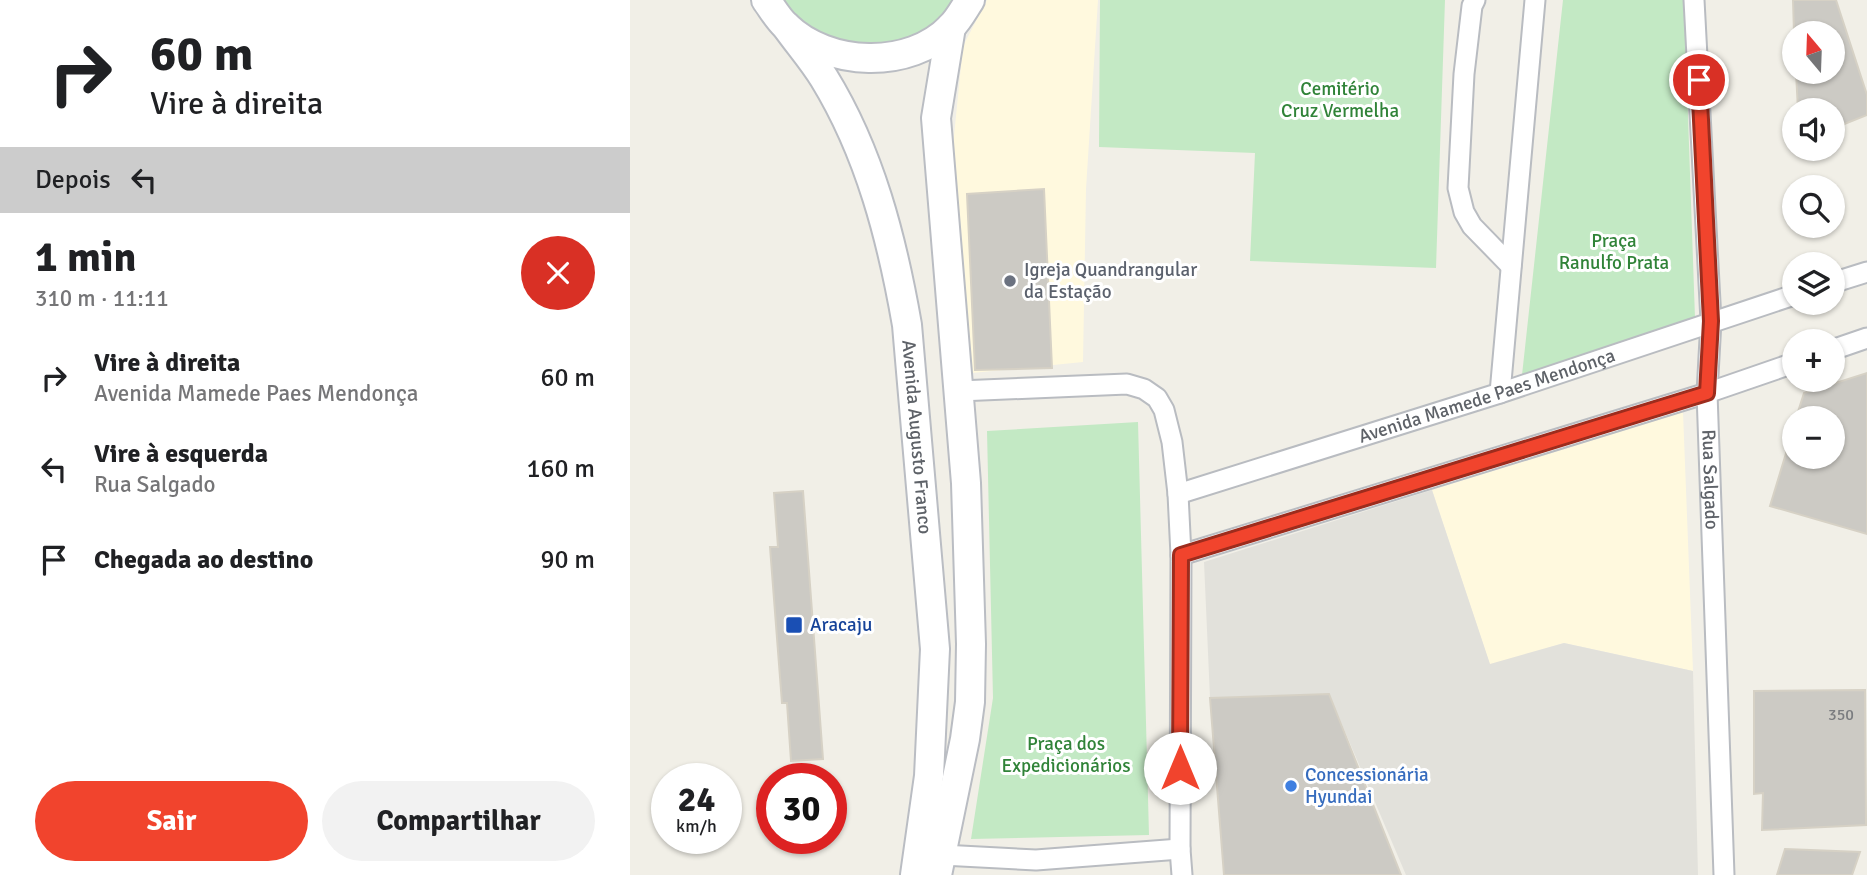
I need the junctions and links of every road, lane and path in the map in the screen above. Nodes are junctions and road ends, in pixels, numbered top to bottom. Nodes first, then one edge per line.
1 (766, 0) edge
2 (970, 0) edge
3 (1475, 0) edge
4 (1535, 0) edge
5 (1695, 0) edge
6 (786, 26) junction
7 (951, 27) junction
8 (1511, 266) junction
9 (1867, 272) edge
10 (1845, 279) edge
11 (1782, 299) edge
12 (1711, 321) junction
13 (1867, 338) edge
14 (1845, 346) edge
15 (1782, 367) edge
16 (959, 391) junction
17 (1500, 393) junction
18 (1707, 393) junction
19 (1178, 494) junction
20 (1181, 555) junction
21 (1180, 849) junction
22 (940, 865) edge
23 (915, 875) edge
24 (1182, 875) edge
25 (1724, 875) edge

1 - 6 main road, Avenida Augusto Franco
2 - 7 main road
3 - 8 street
4 - 8 street
5 - 12 street, Rua Salgado
6 - 7 main road
6 - 23 main road, Avenida Augusto Franco
7 - 16 main road
8 - 17 street
9 - 10 street
11 - 12 street, Avenida Mamede Paes Mendonça
12 - 17 street, Avenida Mamede Paes Mendonça
12 - 18 street, Rua Salgado
13 - 14 street
15 - 18 street
16 - 19 street
16 - 22 main road
17 - 19 street, Avenida Mamede Paes Mendonça
18 - 20 street
18 - 25 street, Rua Salgado
19 - 20 street
20 - 21 street
21 - 22 street
21 - 24 street

